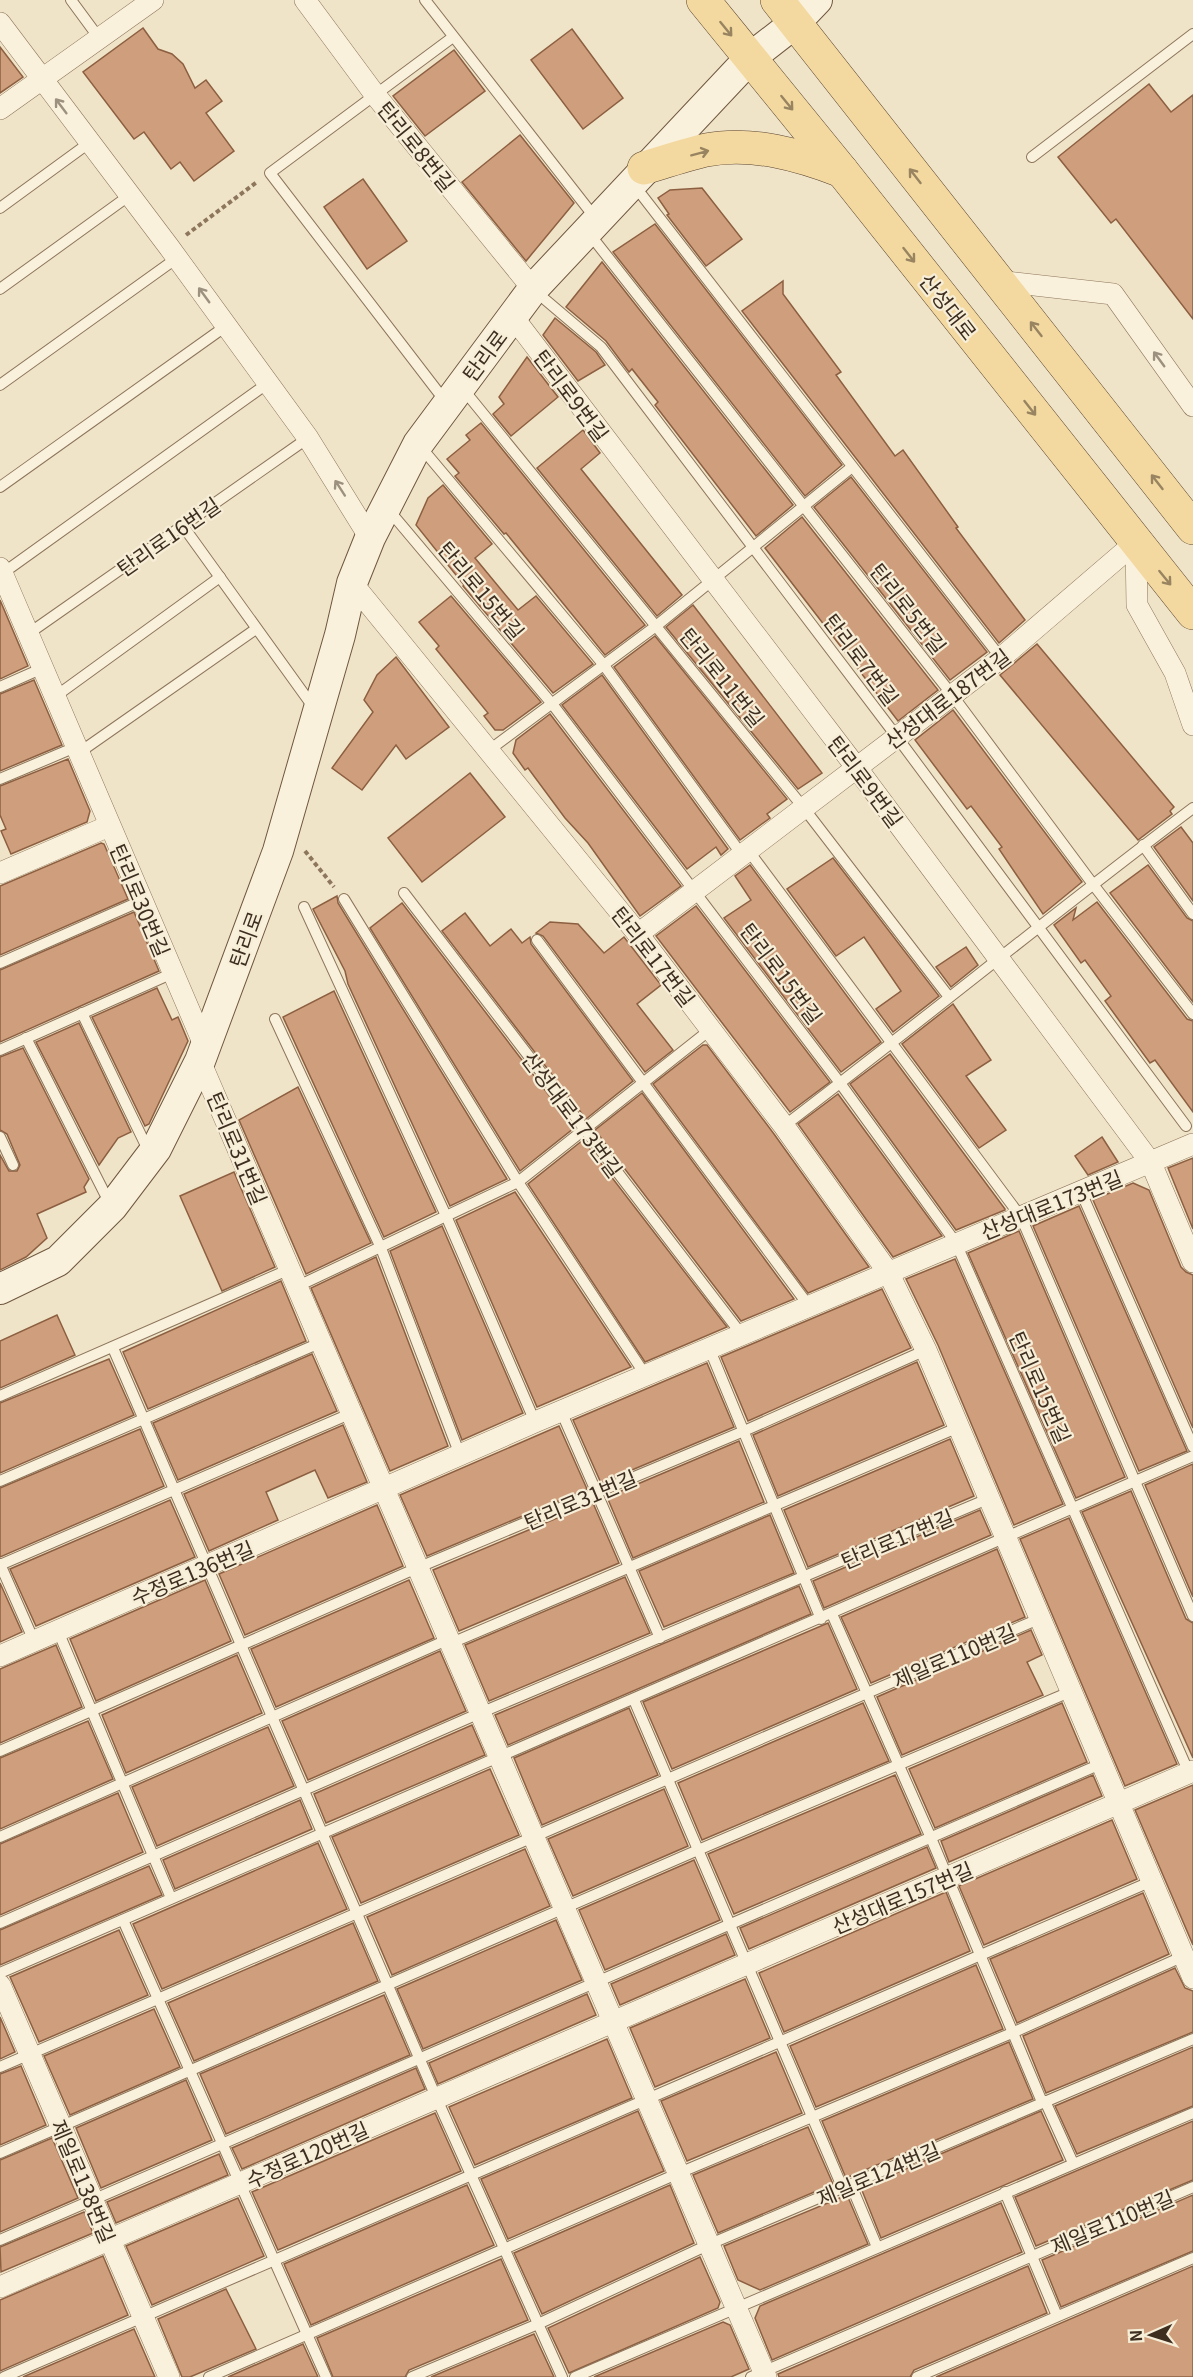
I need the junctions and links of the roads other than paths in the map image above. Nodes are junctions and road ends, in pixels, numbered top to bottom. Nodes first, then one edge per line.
1 (71, 0) edge
2 (305, 0) edge
3 (426, 0) edge
4 (703, 0) edge
5 (817, 0) edge
6 (149, 1) edge
7 (786, 12) edge
8 (0, 22) edge
9 (1193, 34) edge
10 (453, 37) junction
11 (99, 38) junction
12 (750, 58) junction
13 (41, 79) junction
14 (376, 96) junction
15 (0, 109) edge
16 (89, 143) junction
17 (1032, 157) dead end
18 (842, 171) junction
19 (638, 176) junction
20 (130, 195) junction
21 (0, 208) edge
22 (593, 227) junction
23 (173, 253) junction
24 (998, 281) junction
25 (0, 289) edge
26 (533, 289) junction
27 (513, 317) junction
28 (226, 326) junction
29 (268, 383) junction
30 (0, 385) edge
31 (454, 395) junction
32 (1193, 406) edge
33 (308, 438) junction
34 (418, 444) junction
35 (852, 467) junction
36 (0, 487) edge
37 (803, 506) junction
38 (386, 507) junction
39 (183, 526) junction
40 (1193, 528) edge
41 (370, 538) junction
42 (1136, 542) junction
43 (752, 548) junction
44 (220, 578) junction
45 (712, 581) junction
46 (3, 583) edge
47 (352, 583) junction
48 (1193, 613) edge
49 (656, 626) junction
50 (256, 629) junction
51 (28, 634) junction
52 (1001, 658) junction
53 (603, 664) junction
54 (43, 668) junction
55 (0, 687) edge
56 (56, 696) junction
57 (953, 696) junction
58 (553, 705) junction
59 (318, 713) junction
60 (1193, 725) edge
61 (897, 737) junction
62 (79, 749) junction
63 (488, 751) junction
64 (856, 767) junction
65 (0, 779) edge
66 (803, 807) junction
67 (1193, 808) edge
68 (109, 826) junction
69 (1143, 845) junction
70 (745, 852) junction
71 (0, 873) edge
72 (1092, 883) junction
73 (695, 890) junction
74 (404, 894) dead end
75 (344, 899) road end
76 (141, 901) junction
77 (304, 908) dead end
78 (1193, 914) edge
79 (1038, 926) junction
80 (638, 934) junction
81 (537, 940) dead end
82 (999, 960) junction
83 (0, 963) edge
84 (173, 974) junction
85 (949, 997) junction
86 (82, 1013) junction
87 (1193, 1014) edge
88 (275, 1019) dead end
89 (711, 1029) junction
90 (26, 1038) junction
91 (893, 1041) junction
92 (0, 1050) edge
93 (202, 1054) junction
94 (643, 1083) junction
95 (840, 1083) junction
96 (784, 1126) junction
97 (584, 1129) junction
98 (1190, 1135) edge
99 (0, 1137) edge
100 (151, 1156) junction
101 (1151, 1163) junction
102 (13, 1166) dead end
103 (518, 1182) junction
104 (1081, 1192) junction
105 (112, 1207) junction
106 (1021, 1216) junction
107 (447, 1218) junction
108 (956, 1243) junction
109 (381, 1248) junction
110 (1193, 1262) edge
111 (888, 1272) junction
112 (294, 1277) junction
113 (0, 1289) edge
114 (809, 1306) junction
115 (742, 1335) junction
116 (322, 1342) junction
117 (113, 1348) junction
118 (710, 1350) junction
119 (926, 1350) junction
120 (646, 1377) junction
121 (0, 1396) edge
122 (561, 1411) junction
123 (352, 1413) junction
124 (144, 1419) junction
125 (535, 1422) junction
126 (959, 1427) junction
127 (744, 1431) junction
128 (1193, 1447) edge
129 (460, 1455) junction
130 (1193, 1456) edge
131 (0, 1481) edge
132 (1136, 1482) junction
133 (385, 1489) junction
134 (174, 1490) junction
135 (596, 1493) junction
136 (990, 1498) junction
137 (774, 1505) junction
138 (1073, 1509) junction
139 (1007, 1538) junction
140 (0, 1565) edge
141 (207, 1565) junction
142 (417, 1568) junction
143 (629, 1568) junction
144 (804, 1578) junction
145 (832, 1614) junction
146 (1193, 1616) edge
147 (1041, 1618) junction
148 (821, 1619) junction
149 (58, 1630) junction
150 (660, 1638) junction
151 (34, 1641) junction
152 (448, 1642) junction
153 (242, 1645) junction
154 (0, 1656) edge
155 (1072, 1691) junction
156 (867, 1692) junction
157 (634, 1700) junction
158 (92, 1711) junction
159 (480, 1713) junction
160 (273, 1717) junction
161 (0, 1751) edge
162 (499, 1757) junction
163 (1103, 1763) junction
164 (899, 1765) junction
165 (1191, 1772) edge
166 (668, 1778) junction
167 (122, 1783) junction
168 (304, 1791) junction
169 (1120, 1804) junction
170 (323, 1833) junction
171 (533, 1835) junction
172 (0, 1837) edge
173 (931, 1838) junction
174 (698, 1850) junction
175 (153, 1856) junction
176 (947, 1878) junction
177 (1152, 1881) junction
178 (171, 1898) junction
179 (565, 1907) junction
180 (356, 1912) junction
181 (123, 1920) junction
182 (0, 1923) edge
183 (731, 1925) junction
184 (1184, 1956) junction
185 (979, 1957) junction
186 (746, 1963) junction
187 (0, 1973) edge
188 (1193, 1978) edge
189 (597, 1980) junction
190 (0, 1985) edge
191 (388, 1985) junction
192 (158, 1997) junction
193 (614, 2019) junction
194 (1012, 2033) junction
195 (1193, 2039) edge
196 (780, 2043) junction
197 (30, 2054) junction
198 (420, 2057) junction
199 (0, 2067) edge
200 (190, 2070) junction
201 (436, 2097) junction
202 (647, 2099) junction
203 (1043, 2101) junction
204 (1193, 2113) edge
205 (811, 2117) junction
206 (61, 2126) junction
207 (222, 2144) junction
208 (0, 2153) edge
209 (1073, 2163) junction
210 (679, 2173) junction
211 (472, 2176) junction
212 (241, 2184) junction
213 (847, 2187) junction
214 (1193, 2187) edge
215 (1005, 2192) junction
216 (93, 2200) junction
217 (0, 2240) edge
218 (109, 2240) junction
219 (710, 2244) junction
220 (877, 2247) junction
221 (504, 2248) junction
222 (1032, 2256) junction
223 (1193, 2258) edge
224 (274, 2260) junction
225 (0, 2287) edge
226 (736, 2307) junction
227 (1057, 2316) junction
228 (143, 2317) junction
229 (538, 2324) junction
230 (307, 2334) junction
231 (760, 2375) edge
232 (4, 2377) edge
233 (169, 2377) edge
234 (209, 2377) edge
235 (326, 2377) edge
236 (412, 2377) edge
237 (562, 2377) edge
238 (575, 2377) edge
239 (917, 2377) edge

1 - 11 lane
2 - 14 street, 탄리로8번길
3 - 10 lane, 탄리로5번길
4 -> 12 main road, 산성대로
5 - 7 main road, 탄리로
6 - 11 street
7 - 12 main road, 탄리로
24 -> 7 main road
8 - 13 street
9 - 17 lane
10 - 14 lane
10 - 22 lane, 탄리로5번길
11 - 13 street
12 -> 18 main road, 산성대로
12 - 19 main road, 탄리로
13 - 15 street
16 -> 13 street
14 - 26 street, 탄리로8번길
14 - 31 lane, 탄리로11번길
16 - 20 street
16 - 21 lane
19 -> 18 main road
18 -> 42 main road, 산성대로
19 - 22 main road, 탄리로
19 - 35 lane
20 - 23 street
20 - 25 lane
22 - 26 main road, 탄리로
22 - 37 lane, 탄리로5번길
28 -> 23 street
23 - 30 lane
32 -> 24 street
40 -> 24 main road
26 - 27 main road, 탄리로
26 - 43 lane, 탄리로7번길
27 - 31 main road, 탄리로
27 - 45 street, 탄리로9번길
28 - 29 street
28 - 36 lane
29 - 33 street
29 - 46 lane
31 - 34 main road, 탄리로
31 - 49 lane, 탄리로11번길
33 - 39 lane, 탄리로16번길
41 -> 33 street
34 - 38 main road, 탄리로
34 - 53 lane
35 - 37 lane
35 - 52 lane
37 - 43 lane
37 - 57 lane, 탄리로5번길
38 - 41 main road, 탄리로
38 - 58 lane, 탄리로15번길
39 - 44 lane
39 - 51 lane, 탄리로16번길
41 - 47 main road, 탄리로
42 -> 48 main road, 산성대로
42 - 52 street, 산성대로187번길
42 - 60 street
43 - 45 lane
43 - 61 lane, 탄리로7번길
44 - 50 lane
44 - 56 lane
45 - 49 lane
45 - 64 street, 탄리로9번길
46 - 51 street, 탄리로30번길
47 - 59 main road, 탄리로
47 - 63 street, 탄리로17번길
49 - 53 lane
49 - 66 lane, 탄리로11번길
50 - 59 lane
50 - 62 lane
51 - 54 street, 탄리로30번길
52 - 57 street, 산성대로187번길
53 - 58 lane
53 - 70 lane
54 - 55 lane
54 - 56 street, 탄리로30번길
56 - 62 street, 탄리로30번길
57 - 61 street, 산성대로187번길
57 - 72 lane, 탄리로5번길
58 - 63 lane
58 - 73 lane, 탄리로15번길
59 - 93 main road, 탄리로
61 - 64 street, 산성대로187번길
61 - 79 lane, 탄리로7번길
62 - 65 lane
62 - 68 street, 탄리로30번길
63 - 80 street, 탄리로17번길
64 - 66 street, 산성대로187번길
64 - 82 street, 탄리로9번길
66 - 70 street, 산성대로187번길
66 - 85 lane, 탄리로11번길
67 - 69 lane
68 - 71 street
68 - 76 street, 탄리로30번길
69 - 72 lane
69 - 78 lane
70 - 73 street, 산성대로187번길
70 - 91 lane
72 - 79 lane
72 - 87 lane, 탄리로5번길
73 - 80 street, 산성대로187번길
73 - 95 lane, 탄리로15번길
74 - 97 lane, 산성대로173번길
75 - 103 lane
76 - 83 lane
76 - 84 street, 탄리로30번길
77 - 107 lane
79 - 82 lane
79 - 98 lane, 탄리로7번길
80 - 89 street, 탄리로17번길
81 - 94 lane
82 - 85 lane
82 - 101 street, 탄리로9번길
84 - 86 lane
84 - 93 street, 탄리로30번길
85 - 91 lane
86 - 90 lane
86 - 100 lane
88 - 109 lane
89 - 94 lane
89 - 96 street, 탄리로17번길
90 - 92 lane
90 - 105 lane
91 - 95 lane
91 - 106 lane
93 - 100 main road, 탄리로
93 - 112 street, 탄리로31번길
94 - 97 lane
94 - 114 lane
95 - 96 lane
95 - 108 lane, 탄리로15번길
96 - 111 street, 탄리로17번길
97 - 103 lane
97 - 115 lane, 산성대로173번길
98 - 101 street, 산성대로173번길
99 - 102 lane
100 - 105 main road, 탄리로
101 - 104 street, 산성대로173번길
101 - 110 street, 탄리로9번길
103 - 107 lane
103 - 120 lane
104 - 106 street, 산성대로173번길
104 - 128 lane
105 - 113 main road, 탄리로
106 - 108 street, 산성대로173번길
106 - 132 lane
107 - 109 lane
107 - 125 lane
108 - 111 street, 산성대로173번길
108 - 138 lane, 탄리로15번길
109 - 112 lane
109 - 129 lane
111 - 114 street, 산성대로173번길
111 - 119 street, 탄리로17번길
112 - 116 street, 탄리로31번길
112 - 117 lane
114 - 115 street, 산성대로173번길
115 - 118 street, 산성대로173번길
116 - 123 street, 탄리로31번길
116 - 124 lane
117 - 121 lane
117 - 124 lane
118 - 120 street, 산성대로173번길
118 - 127 lane
119 - 126 street, 탄리로17번길
119 - 127 lane
120 - 122 street, 산성대로173번길
122 - 125 street, 산성대로173번길
122 - 135 lane
123 - 133 street, 탄리로31번길
123 - 134 lane
124 - 131 lane
124 - 134 lane
125 - 129 street, 산성대로173번길
126 - 136 street, 탄리로17번길
126 - 137 lane
127 - 135 lane, 탄리로31번길
127 - 137 lane
129 - 133 street, 산성대로173번길
130 - 132 lane
132 - 138 lane
132 - 146 lane
133 - 141 street, 수정로136번길
133 - 142 street, 탄리로31번길
134 - 140 lane
134 - 141 lane
135 - 142 lane, 탄리로31번길
135 - 143 lane
136 - 139 street, 탄리로17번길
136 - 144 lane, 탄리로17번길
137 - 143 lane
137 - 144 lane
138 - 139 lane
138 - 165 lane, 산성대로157번길
139 - 145 lane
139 - 147 street, 제일로110번길
140 - 151 lane
141 - 149 street, 수정로136번길
141 - 153 lane
142 - 152 street, 탄리로31번길
142 - 153 lane
143 - 150 lane
143 - 152 lane
144 - 148 lane
144 - 150 lane
145 - 148 lane
145 - 156 lane
147 - 155 street, 제일로110번길
147 - 156 lane, 제일로110번길
148 - 157 lane
149 - 151 street, 수정로136번길
149 - 158 lane
150 - 159 lane
151 - 154 street, 수정로136번길
152 - 159 street, 탄리로31번길
152 - 160 lane
153 - 158 lane
153 - 160 lane
155 - 163 street, 제일로110번길
155 - 164 lane
156 - 164 lane
156 - 166 lane
157 - 162 lane
157 - 166 lane
158 - 161 lane
158 - 167 lane
159 - 162 street, 탄리로31번길
159 - 168 lane
160 - 167 lane
160 - 168 lane
162 - 170 lane
162 - 171 street
163 - 169 street, 제일로110번길
163 - 173 lane
164 - 173 lane
164 - 174 lane
165 - 169 street, 산성대로157번길
166 - 171 lane
166 - 174 lane
167 - 172 lane
167 - 175 lane
168 - 170 lane
168 - 175 lane
169 - 176 street, 산성대로157번길
169 - 177 street, 제일로110번길
170 - 178 lane
170 - 180 lane
171 - 179 street
171 - 180 lane
173 - 176 lane
173 - 183 lane
174 - 179 lane
174 - 183 lane
175 - 178 lane
175 - 182 lane
176 - 185 lane
176 - 186 street, 산성대로157번길
177 - 184 street, 제일로110번길
177 - 185 lane
178 - 181 lane
179 - 189 street
179 - 191 lane
180 - 191 lane
180 - 192 lane
181 - 187 lane
181 - 192 lane
183 - 186 lane
183 - 189 lane
184 - 188 street, 제일로110번길
184 - 194 lane
185 - 194 lane
185 - 196 lane
186 - 193 street, 산성대로157번길
186 - 196 lane
189 - 193 street
189 - 198 lane
190 - 197 street, 제일로138번길
191 - 198 lane
191 - 200 lane
192 - 197 lane
192 - 200 lane
193 - 201 street, 수정로120번길
193 - 202 street
194 - 203 lane
194 - 205 lane
195 - 203 lane
196 - 202 lane
196 - 205 lane
197 - 199 lane
197 - 206 street, 제일로138번길
198 - 201 lane
198 - 207 lane
200 - 206 lane
200 - 207 lane
201 - 211 lane
201 - 212 street, 수정로120번길
202 - 210 street
202 - 211 lane
203 - 209 lane
203 - 213 lane, 제일로124번길
204 - 209 lane
205 - 210 lane
205 - 213 lane
206 - 208 lane
206 - 216 street, 제일로138번길
207 - 212 lane
207 - 216 lane
209 - 215 lane
210 - 219 street
210 - 221 lane
211 - 221 lane
211 - 224 lane
212 - 218 street, 수정로120번길
212 - 224 lane
213 - 219 lane, 제일로124번길
213 - 220 lane
214 - 222 lane, 제일로110번길
215 - 220 lane
215 - 222 lane
216 - 217 lane
216 - 218 street, 제일로138번길
218 - 225 street, 수정로120번길
218 - 228 street, 제일로138번길
219 - 226 street
219 - 229 lane, 제일로124번길
220 - 226 lane
221 - 229 lane
221 - 230 lane
222 - 227 lane
222 - 231 lane
223 - 227 lane
224 - 228 lane
224 - 230 lane
226 - 231 street
226 - 238 lane
227 - 239 lane
228 - 232 lane
228 - 233 street, 제일로138번길
229 - 236 lane, 제일로124번길
229 - 237 lane
230 - 234 lane
230 - 235 lane

